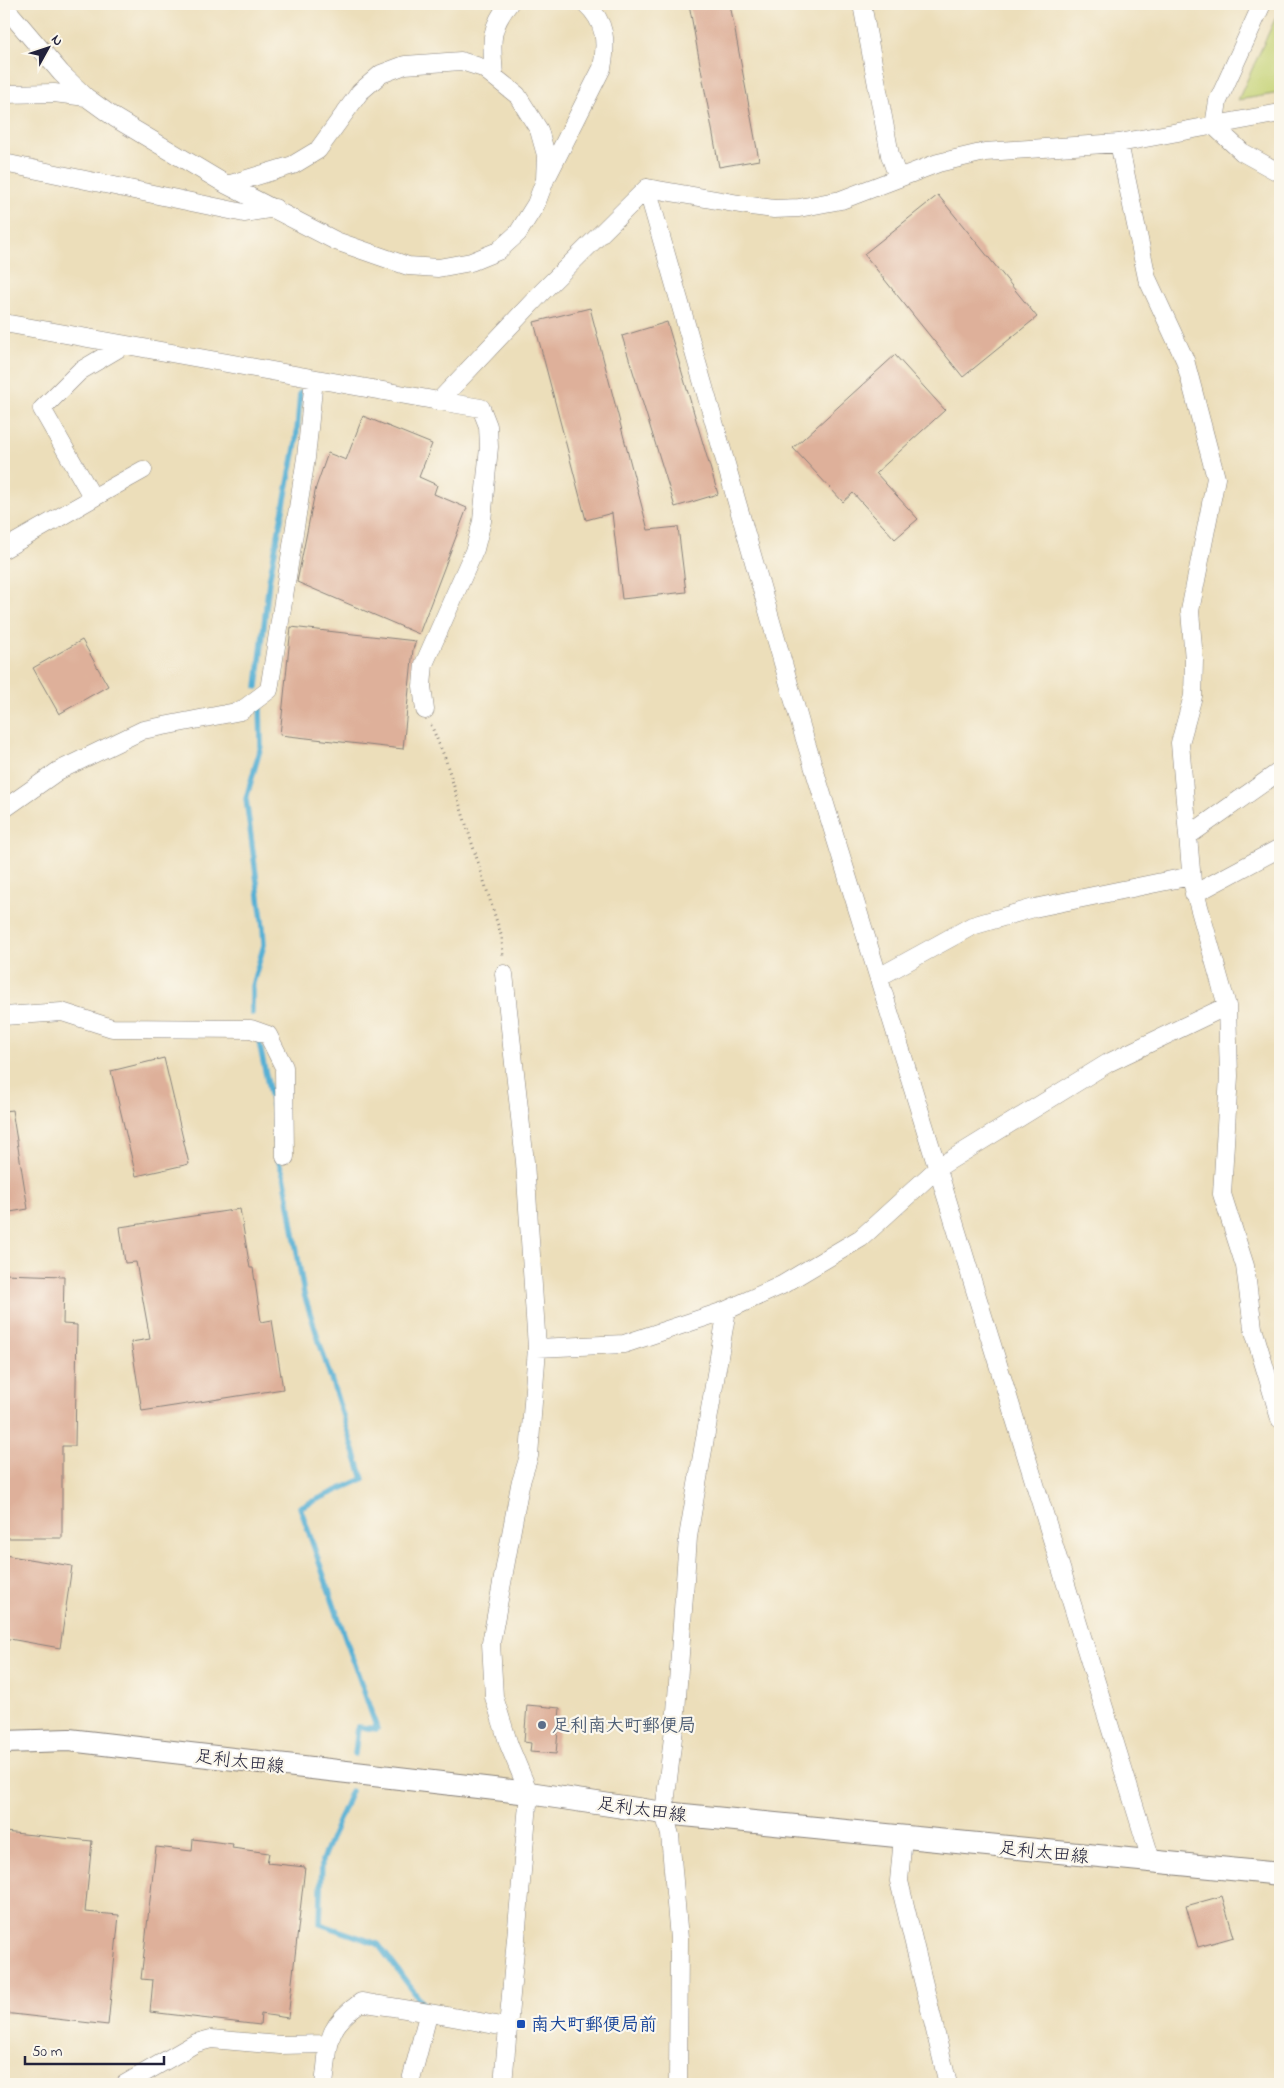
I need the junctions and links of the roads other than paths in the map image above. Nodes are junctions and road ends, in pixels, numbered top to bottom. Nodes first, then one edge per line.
1 (509, 4) edge
2 (586, 4) edge
3 (862, 4) edge
4 (1262, 4) edge
5 (4, 6) edge
6 (494, 76) junction
7 (4, 94) edge
8 (86, 97) junction
9 (1280, 113) edge
10 (1214, 126) junction
11 (1119, 143) junction
12 (4, 162) edge
13 (1280, 174) edge
14 (898, 178) junction
15 (545, 180) junction
16 (227, 185) junction
17 (646, 188) junction
18 (275, 208) junction
19 (4, 323) edge
20 (124, 345) junction
21 (314, 379) junction
22 (440, 401) junction
23 (143, 470) dead end
24 (93, 498) junction
25 (4, 549) edge
26 (425, 710) road end
27 (1280, 771) edge
28 (4, 809) edge
29 (1188, 836) junction
30 (1280, 848) edge
31 (1191, 876) junction
32 (1194, 894) junction
33 (504, 974) road end
34 (879, 977) junction
35 (1227, 1006) junction
36 (4, 1016) edge
37 (285, 1157) dead end
38 (939, 1167) junction
39 (727, 1310) junction
40 (537, 1348) junction
41 (1280, 1418) edge
42 (4, 1742) edge
43 (529, 1793) junction
44 (664, 1813) junction
45 (903, 1837) junction
46 (1152, 1863) junction
47 (1280, 1874) edge
48 (428, 2015) junction
49 (509, 2028) junction
50 (327, 2044) junction
51 (125, 2084) edge
52 (324, 2084) edge
53 (410, 2084) edge
54 (503, 2084) edge
55 (678, 2084) edge
56 (948, 2084) edge

1 - 6 street
2 - 15 street
3 - 14 street
4 - 10 street
5 - 8 street
6 - 15 street
6 - 16 street
7 - 8 street
8 - 16 street
9 - 10 street
10 - 11 street
10 - 13 street
11 - 14 street
11 - 29 street
12 - 18 street
14 - 17 street
15 - 18 street
16 - 18 street
17 - 22 street
17 - 34 street
19 - 20 street
20 - 21 street
20 - 24 street
21 - 22 street
21 - 28 street
22 - 26 street
23 - 24 street
24 - 25 street
27 - 29 street
29 - 31 street
30 - 32 street
31 - 32 street
31 - 34 street
32 - 35 street
33 - 40 street
34 - 38 street
35 - 38 street
35 - 41 street
36 - 37 street
38 - 39 street
38 - 46 street
39 - 40 street
39 - 44 street
40 - 43 street
42 - 43 main road, 足利太田線
43 - 44 main road, 足利太田線
43 - 49 street
44 - 45 main road, 足利太田線
44 - 55 street
45 - 46 main road, 足利太田線
45 - 56 street
46 - 47 main road, 足利太田線
48 - 49 street
48 - 50 street
48 - 53 street
49 - 54 street
50 - 51 street
50 - 52 street

